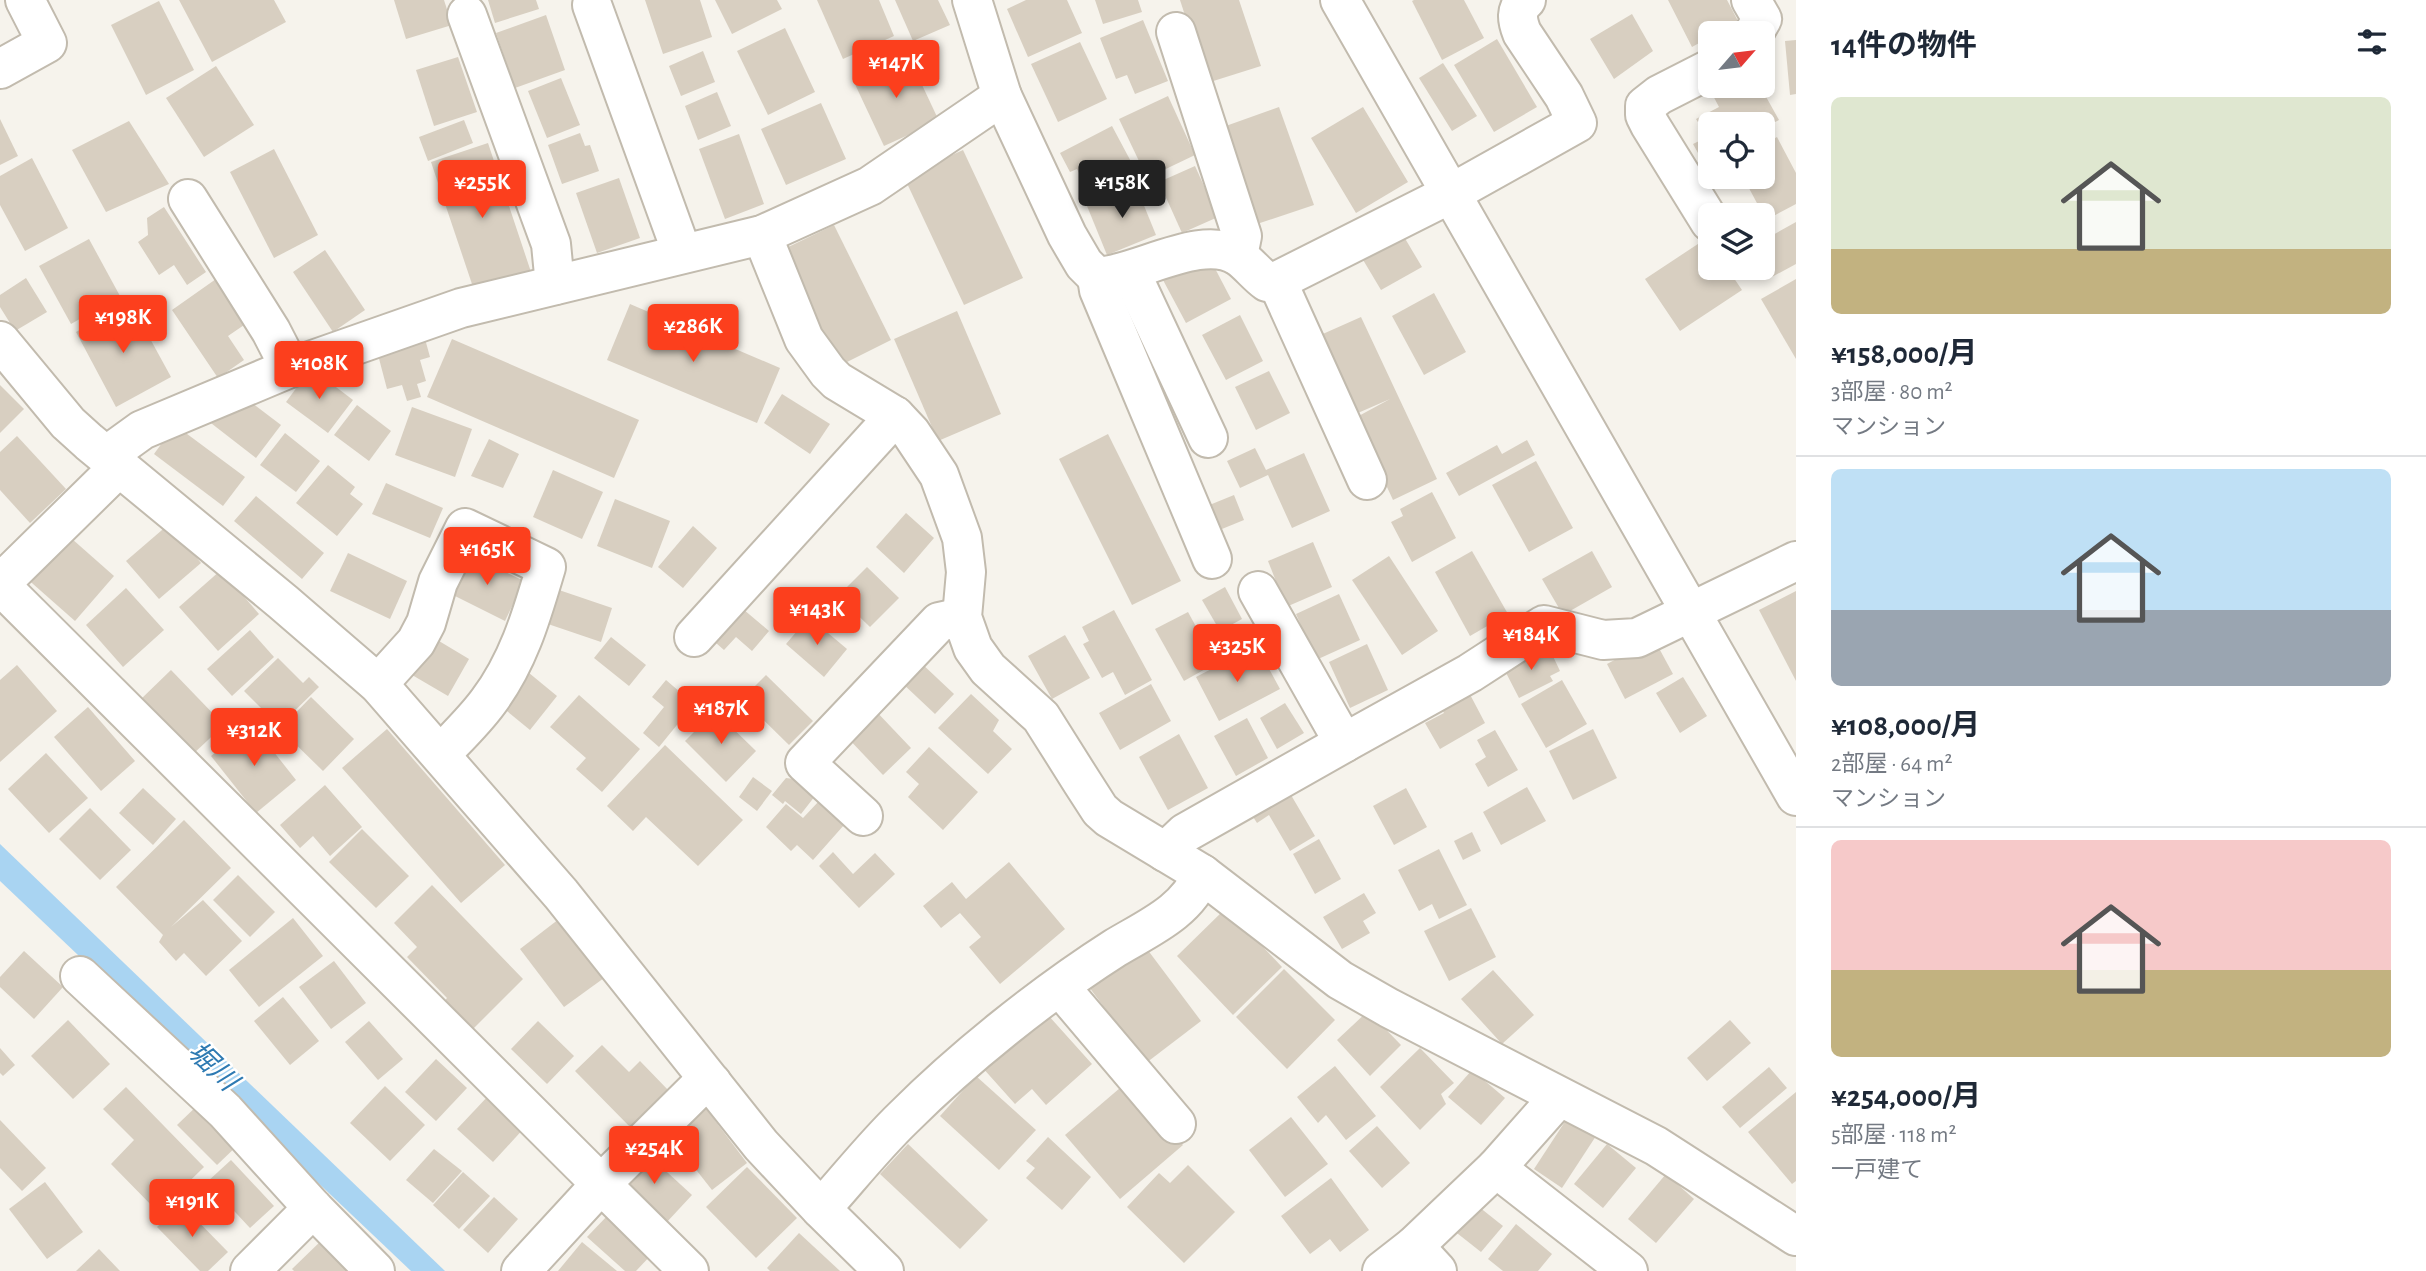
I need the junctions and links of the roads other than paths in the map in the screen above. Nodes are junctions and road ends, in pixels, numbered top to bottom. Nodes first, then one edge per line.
1 (25, 0) edge
2 (972, 0) edge
3 (1340, 0) edge
4 (1526, 0) edge
5 (1751, 0) edge
6 (592, 5) dead end
7 (467, 15) dead end
8 (1761, 21) edge
9 (1176, 32) dead end
10 (0, 69) edge
11 (1698, 75) edge
12 (1002, 96) junction
13 (1450, 194) junction
14 (188, 199) dead end
15 (1698, 203) edge
16 (762, 234) junction
17 (682, 253) junction
18 (1238, 256) junction
19 (1113, 274) junction
20 (1277, 281) junction
21 (555, 285) junction
22 (0, 341) edge
23 (290, 368) junction
24 (895, 416) junction
25 (1208, 438) dead end
26 (113, 462) junction
27 (1367, 480) dead end
28 (1212, 559) dead end
29 (1796, 561) edge
30 (0, 584) edge
31 (1258, 591) dead end
32 (1690, 613) junction
33 (961, 617) junction
34 (694, 637) dead end
35 (378, 684) junction
36 (1344, 743) junction
37 (441, 754) junction
38 (1796, 796) edge
39 (863, 816) dead end
40 (1165, 852) junction
41 (1202, 874) junction
42 (80, 976) dead end
43 (1060, 987) junction
44 (712, 1083) junction
45 (1559, 1097) junction
46 (1176, 1124) dead end
47 (1496, 1168) junction
48 (601, 1184) junction
49 (313, 1208) junction
50 (821, 1209) junction
51 (1796, 1236) edge
52 (1425, 1259) edge
53 (250, 1271) edge
54 (376, 1271) edge
55 (522, 1271) edge
56 (689, 1271) edge
57 (884, 1271) edge
58 (1382, 1271) edge
59 (1628, 1271) edge

1 - 10 street
2 - 12 street
3 - 13 street
4 - 13 street
5 - 8 street
6 - 17 street
7 - 21 street
9 - 18 street
11 - 15 street
12 - 16 street
12 - 19 street
13 - 20 street
13 - 32 street
14 - 23 street
16 - 17 street
16 - 24 street
17 - 21 street
18 - 19 street
18 - 20 street
19 - 25 street
19 - 28 street
20 - 27 street
21 - 23 street
22 - 26 street
23 - 26 street
24 - 33 street
24 - 34 street
26 - 30 street
26 - 35 street
29 - 32 street
30 - 48 street
31 - 36 street
32 - 36 street
32 - 38 street
33 - 39 street
33 - 40 street
35 - 37 street
35 - 37 street
36 - 40 street
37 - 44 street
40 - 41 street
41 - 43 street
41 - 45 street
42 - 49 street
43 - 46 street
43 - 50 street
44 - 48 street
44 - 50 street
45 - 47 street
45 - 51 street
47 - 52 street
47 - 59 street
48 - 55 street
48 - 56 street
49 - 53 street
49 - 54 street
50 - 57 street
52 - 58 street

